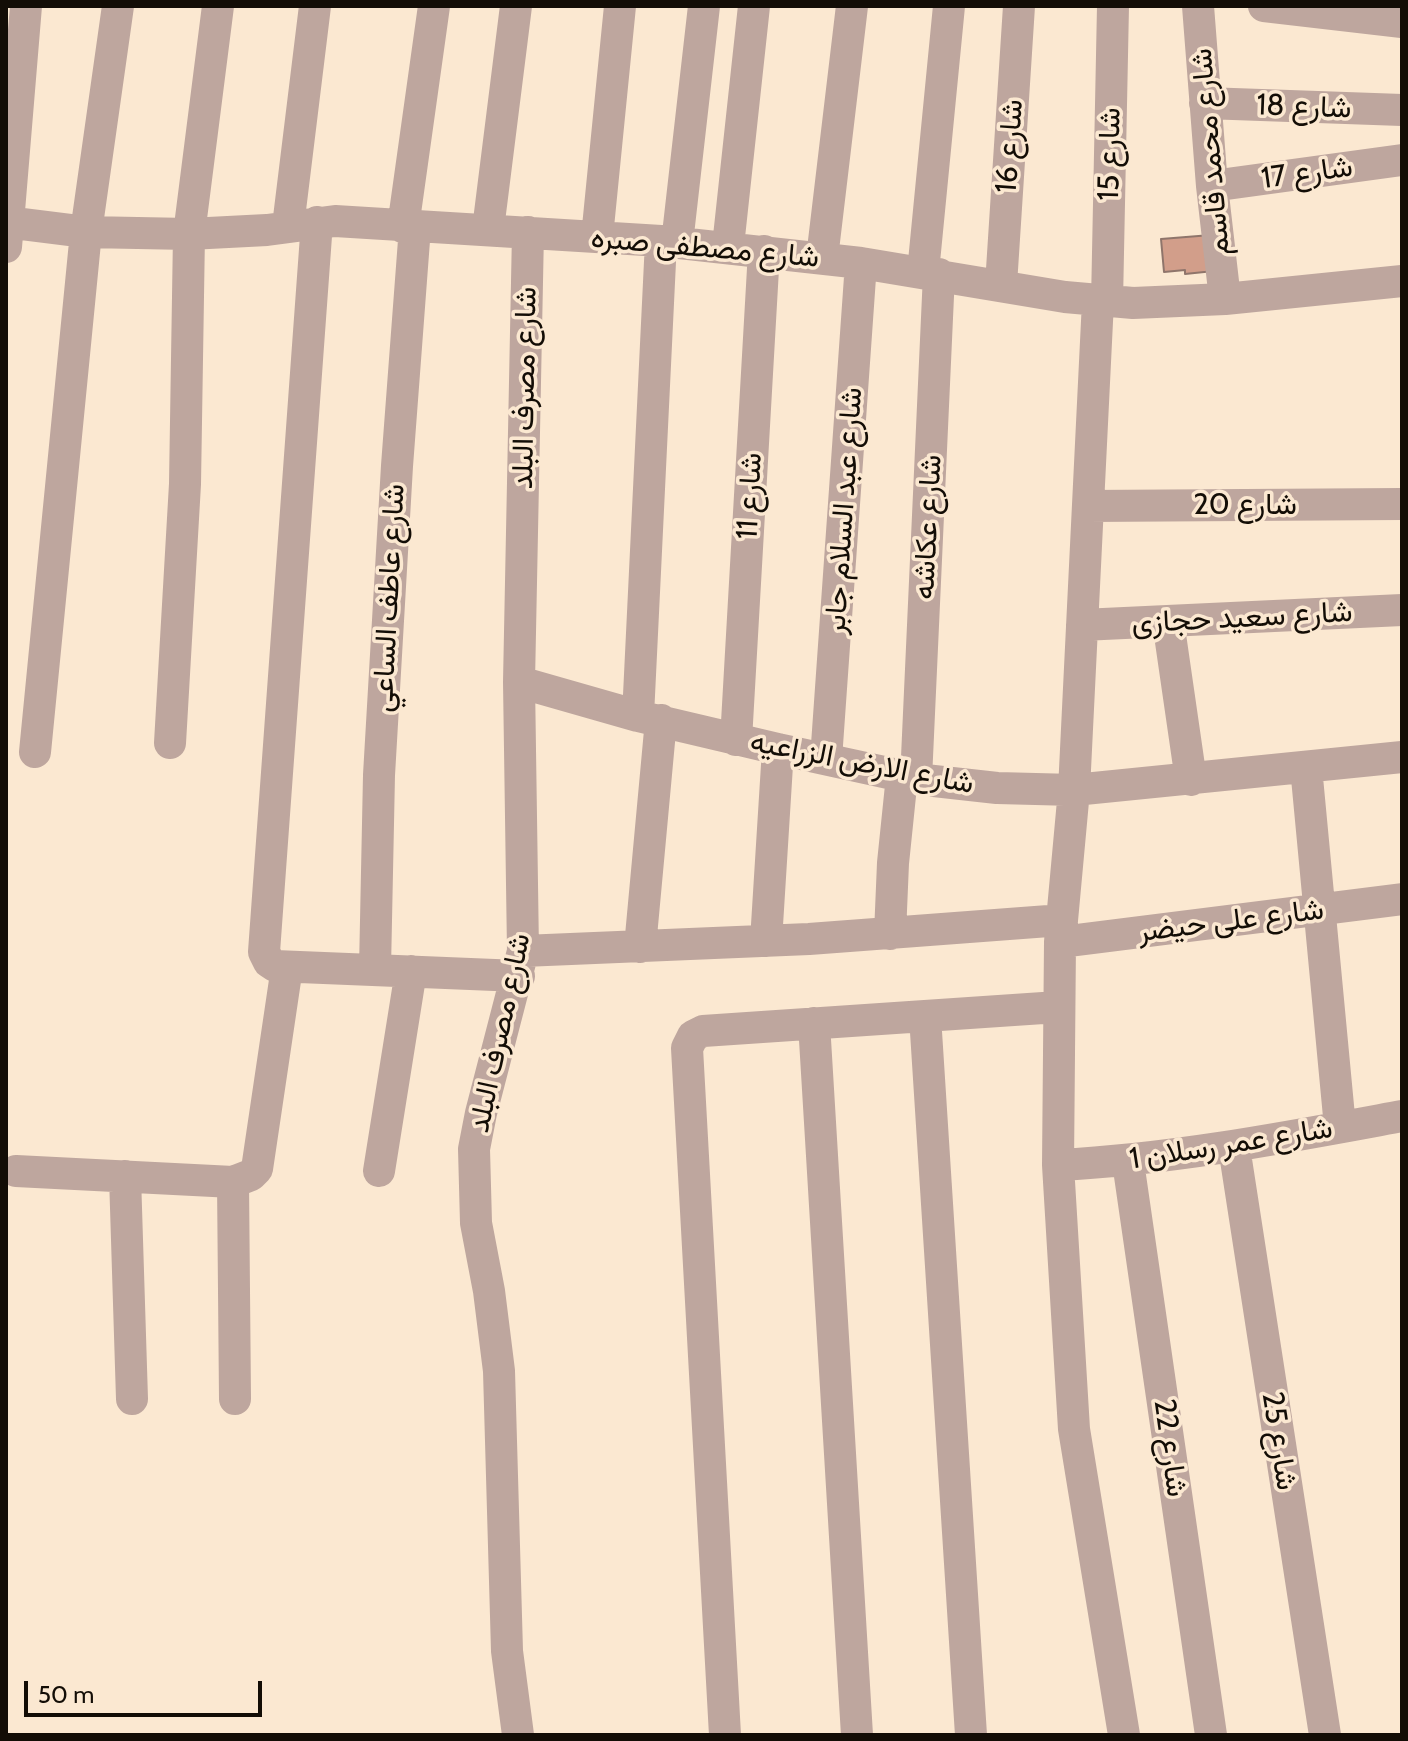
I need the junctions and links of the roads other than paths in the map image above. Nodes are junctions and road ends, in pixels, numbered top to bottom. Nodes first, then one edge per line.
1 (26, 6) edge
2 (118, 6) edge
3 (218, 6) edge
4 (315, 6) edge
5 (434, 6) edge
6 (516, 6) edge
7 (620, 6) edge
8 (704, 6) edge
9 (754, 6) edge
10 (852, 6) edge
11 (949, 6) edge
12 (1019, 6) edge
13 (1113, 6) edge
14 (1198, 6) edge
15 (1264, 6) edge
16 (1402, 22) edge
17 (1205, 103) junction
18 (1402, 110) edge
19 (1402, 160) edge
20 (1212, 186) junction
21 (302, 224) junction
22 (409, 227) junction
23 (488, 229) junction
24 (7, 230) edge
25 (86, 232) junction
26 (528, 232) junction
27 (189, 234) junction
28 (597, 237) junction
29 (669, 242) junction
30 (728, 246) junction
31 (764, 251) junction
32 (822, 258) junction
33 (861, 263) junction
34 (931, 273) junction
35 (1402, 281) edge
36 (1001, 285) junction
37 (1225, 299) junction
38 (1102, 301) junction
39 (1402, 504) edge
40 (1088, 506) junction
41 (1402, 610) edge
42 (1168, 621) junction
43 (1082, 625) junction
44 (519, 682) junction
45 (650, 718) junction
46 (736, 740) junction
47 (170, 743) dead end
48 (778, 749) junction
49 (35, 752) dead end
50 (1402, 757) edge
51 (826, 759) junction
52 (1306, 767) junction
53 (909, 778) junction
54 (1191, 780) junction
55 (1074, 790) junction
56 (1402, 899) edge
57 (1319, 910) junction
58 (1061, 931) junction
59 (890, 934) junction
60 (766, 941) junction
61 (640, 947) junction
62 (521, 964) junction
63 (287, 967) junction
64 (375, 969) junction
65 (411, 971) junction
66 (1058, 1007) junction
67 (925, 1016) junction
68 (814, 1023) junction
69 (1402, 1116) edge
70 (1340, 1127) junction
71 (1234, 1147) junction
72 (1128, 1162) junction
73 (1058, 1165) junction
74 (16, 1171) dead end
75 (379, 1171) dead end
76 (125, 1176) junction
77 (233, 1182) junction
78 (132, 1399) dead end
79 (235, 1399) dead end
80 (518, 1735) edge
81 (725, 1735) edge
82 (857, 1735) edge
83 (971, 1735) edge
84 (1124, 1735) edge
85 (1211, 1735) edge
86 (1325, 1735) edge

1 - 24 street
2 - 25 street
3 - 27 street
4 - 21 street
5 - 22 street, شارع عاطف الساعي
6 - 23 street
7 - 28 street
8 - 29 street
9 - 30 street
10 - 32 street
11 - 34 street, شارع عكاشه
12 - 36 street, شارع 16
13 - 38 street, شارع 15
14 - 17 street, شارع محمد قاسم
15 - 16 street
17 - 18 street, شارع 18
17 - 20 street, شارع محمد قاسم
19 - 20 street, شارع 17
20 - 37 street, شارع محمد قاسم
21 - 22 street, شارع مصطفى صبره
21 - 27 street, شارع مصطفى صبره
21 - 63 street
22 - 23 street, شارع مصطفى صبره
22 - 64 street, شارع عاطف الساعي
23 - 26 street, شارع مصطفى صبره
24 - 25 street, شارع مصطفى صبره
25 - 27 street, شارع مصطفى صبره
25 - 49 street
26 - 28 street, شارع مصطفى صبره
26 - 44 street, شارع مصرف البلد
27 - 47 street
28 - 29 street, شارع مصطفى صبره
29 - 30 street, شارع مصطفى صبره
29 - 45 street
30 - 31 street, شارع مصطفى صبره
31 - 32 street, شارع مصطفى صبره
31 - 46 street, شارع 11
32 - 33 street, شارع مصطفى صبره
33 - 34 street, شارع مصطفى صبره
33 - 51 street, شارع عبد السلام جابر
34 - 36 street, شارع مصطفى صبره
34 - 53 street, شارع عكاشه
35 - 37 street, شارع مصطفى صبره
36 - 38 street, شارع مصطفى صبره
37 - 38 street, شارع مصطفى صبره
38 - 40 street, شارع 15
39 - 40 street, شارع 20
40 - 43 street, شارع 15
41 - 42 street, شارع سعيد حجازى
42 - 43 street, شارع سعيد حجازى
42 - 54 street
43 - 55 street, شارع 15
44 - 45 street, شارع الارض الزراعيه
44 - 62 street, شارع مصرف البلد
45 - 46 street, شارع الارض الزراعيه
45 - 61 street
46 - 48 street, شارع الارض الزراعيه
48 - 51 street, شارع الارض الزراعيه
48 - 60 street
50 - 52 street, شارع الارض الزراعيه
51 - 53 street, شارع الارض الزراعيه
52 - 54 street, شارع الارض الزراعيه
52 - 57 street
53 - 55 street, شارع الارض الزراعيه
53 - 59 street, شارع عكاشه
54 - 55 street, شارع الارض الزراعيه
55 - 58 street, شارع 15
56 - 57 street, شارع على حيضر
57 - 58 street, شارع على حيضر
57 - 70 street
58 - 59 street, شارع على حيضر
58 - 66 street, شارع 15
59 - 60 street, شارع على حيضر
60 - 61 street, شارع على حيضر
61 - 62 street, شارع على حيضر
62 - 65 street, شارع على حيضر
62 - 80 street, شارع مصرف البلد
63 - 64 street, شارع على حيضر
63 - 77 street
64 - 65 street, شارع على حيضر
65 - 75 street
66 - 67 street
66 - 73 street, شارع 15
67 - 68 street
67 - 83 street
68 - 81 street
68 - 82 street
69 - 70 street, شارع عمر رسلان 1
70 - 71 street, شارع عمر رسلان 1
71 - 72 street, شارع عمر رسلان 1
71 - 86 street, شارع 25
72 - 73 street, شارع عمر رسلان 1
72 - 85 street, شارع 22
73 - 84 street, شارع 15
74 - 76 street
76 - 77 street
76 - 78 street
77 - 79 street

